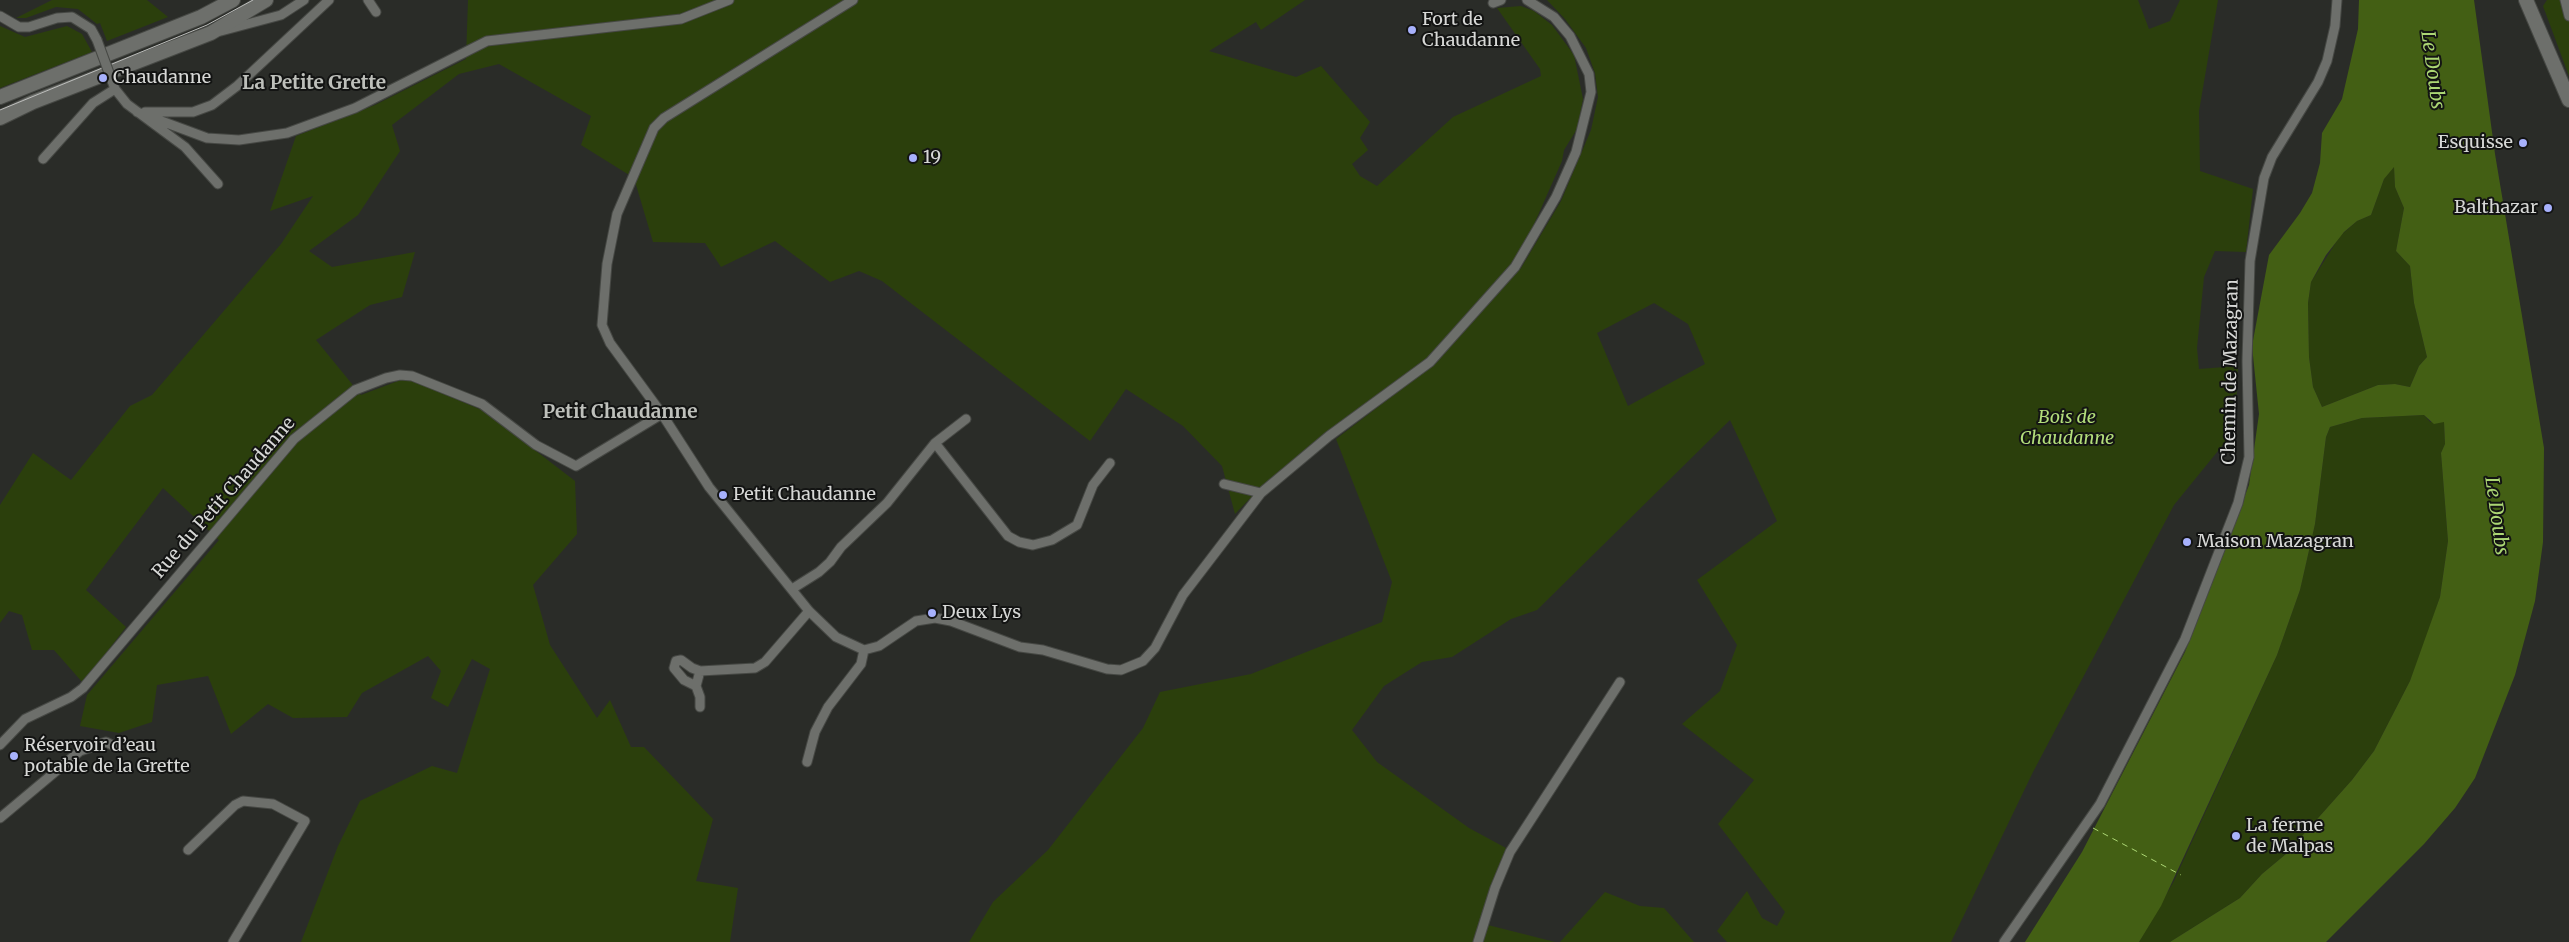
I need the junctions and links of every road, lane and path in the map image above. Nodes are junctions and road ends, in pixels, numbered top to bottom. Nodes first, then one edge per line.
1 (232, 0) edge
2 (266, 0) edge
3 (304, 0) edge
4 (329, 0) edge
5 (368, 0) edge
6 (729, 0) edge
7 (852, 0) edge
8 (1527, 0) edge
9 (2337, 0) edge
10 (2526, 0) edge
11 (2565, 0) edge
12 (376, 12) dead end
13 (0, 16) edge
14 (2569, 16) edge
15 (211, 33) junction
16 (114, 85) junction
17 (0, 97) edge
18 (2569, 100) edge
19 (137, 112) junction
20 (0, 118) edge
21 (43, 159) dead end
22 (218, 184) dead end
23 (662, 414) junction
24 (966, 419) dead end
25 (935, 443) junction
26 (1110, 463) dead end
27 (1224, 484) dead end
28 (1262, 493) junction
29 (792, 589) junction
30 (809, 611) junction
31 (864, 650) junction
32 (700, 671) junction
33 (1620, 682) dead end
34 (696, 686) junction
35 (700, 707) dead end
36 (0, 745) edge
37 (114, 746) dead end
38 (807, 762) dead end
39 (0, 818) edge
40 (188, 850) dead end
41 (233, 942) edge
42 (1478, 942) edge
43 (2004, 942) edge

1 - 17 main road
2 - 15 main road
3 - 15 street
4 - 19 street
5 - 12 street
6 - 19 street
7 - 23 street
8 - 28 street
9 - 43 street, Chemin de Mazagran
10 - 18 main road
11 - 14 street
13 - 16 street, bridge
15 - 20 main road
16 - 19 street
16 - 21 street
19 - 22 street
23 - 29 street
23 - 36 street, Rue du Petit Chaudanne
24 - 25 street
25 - 26 street
25 - 29 street
27 - 28 street
28 - 31 street
29 - 30 street
30 - 31 street
30 - 32 street
31 - 38 street
32 - 34 street
32 - 34 street
33 - 42 street
34 - 35 street
37 - 39 street
40 - 41 street

